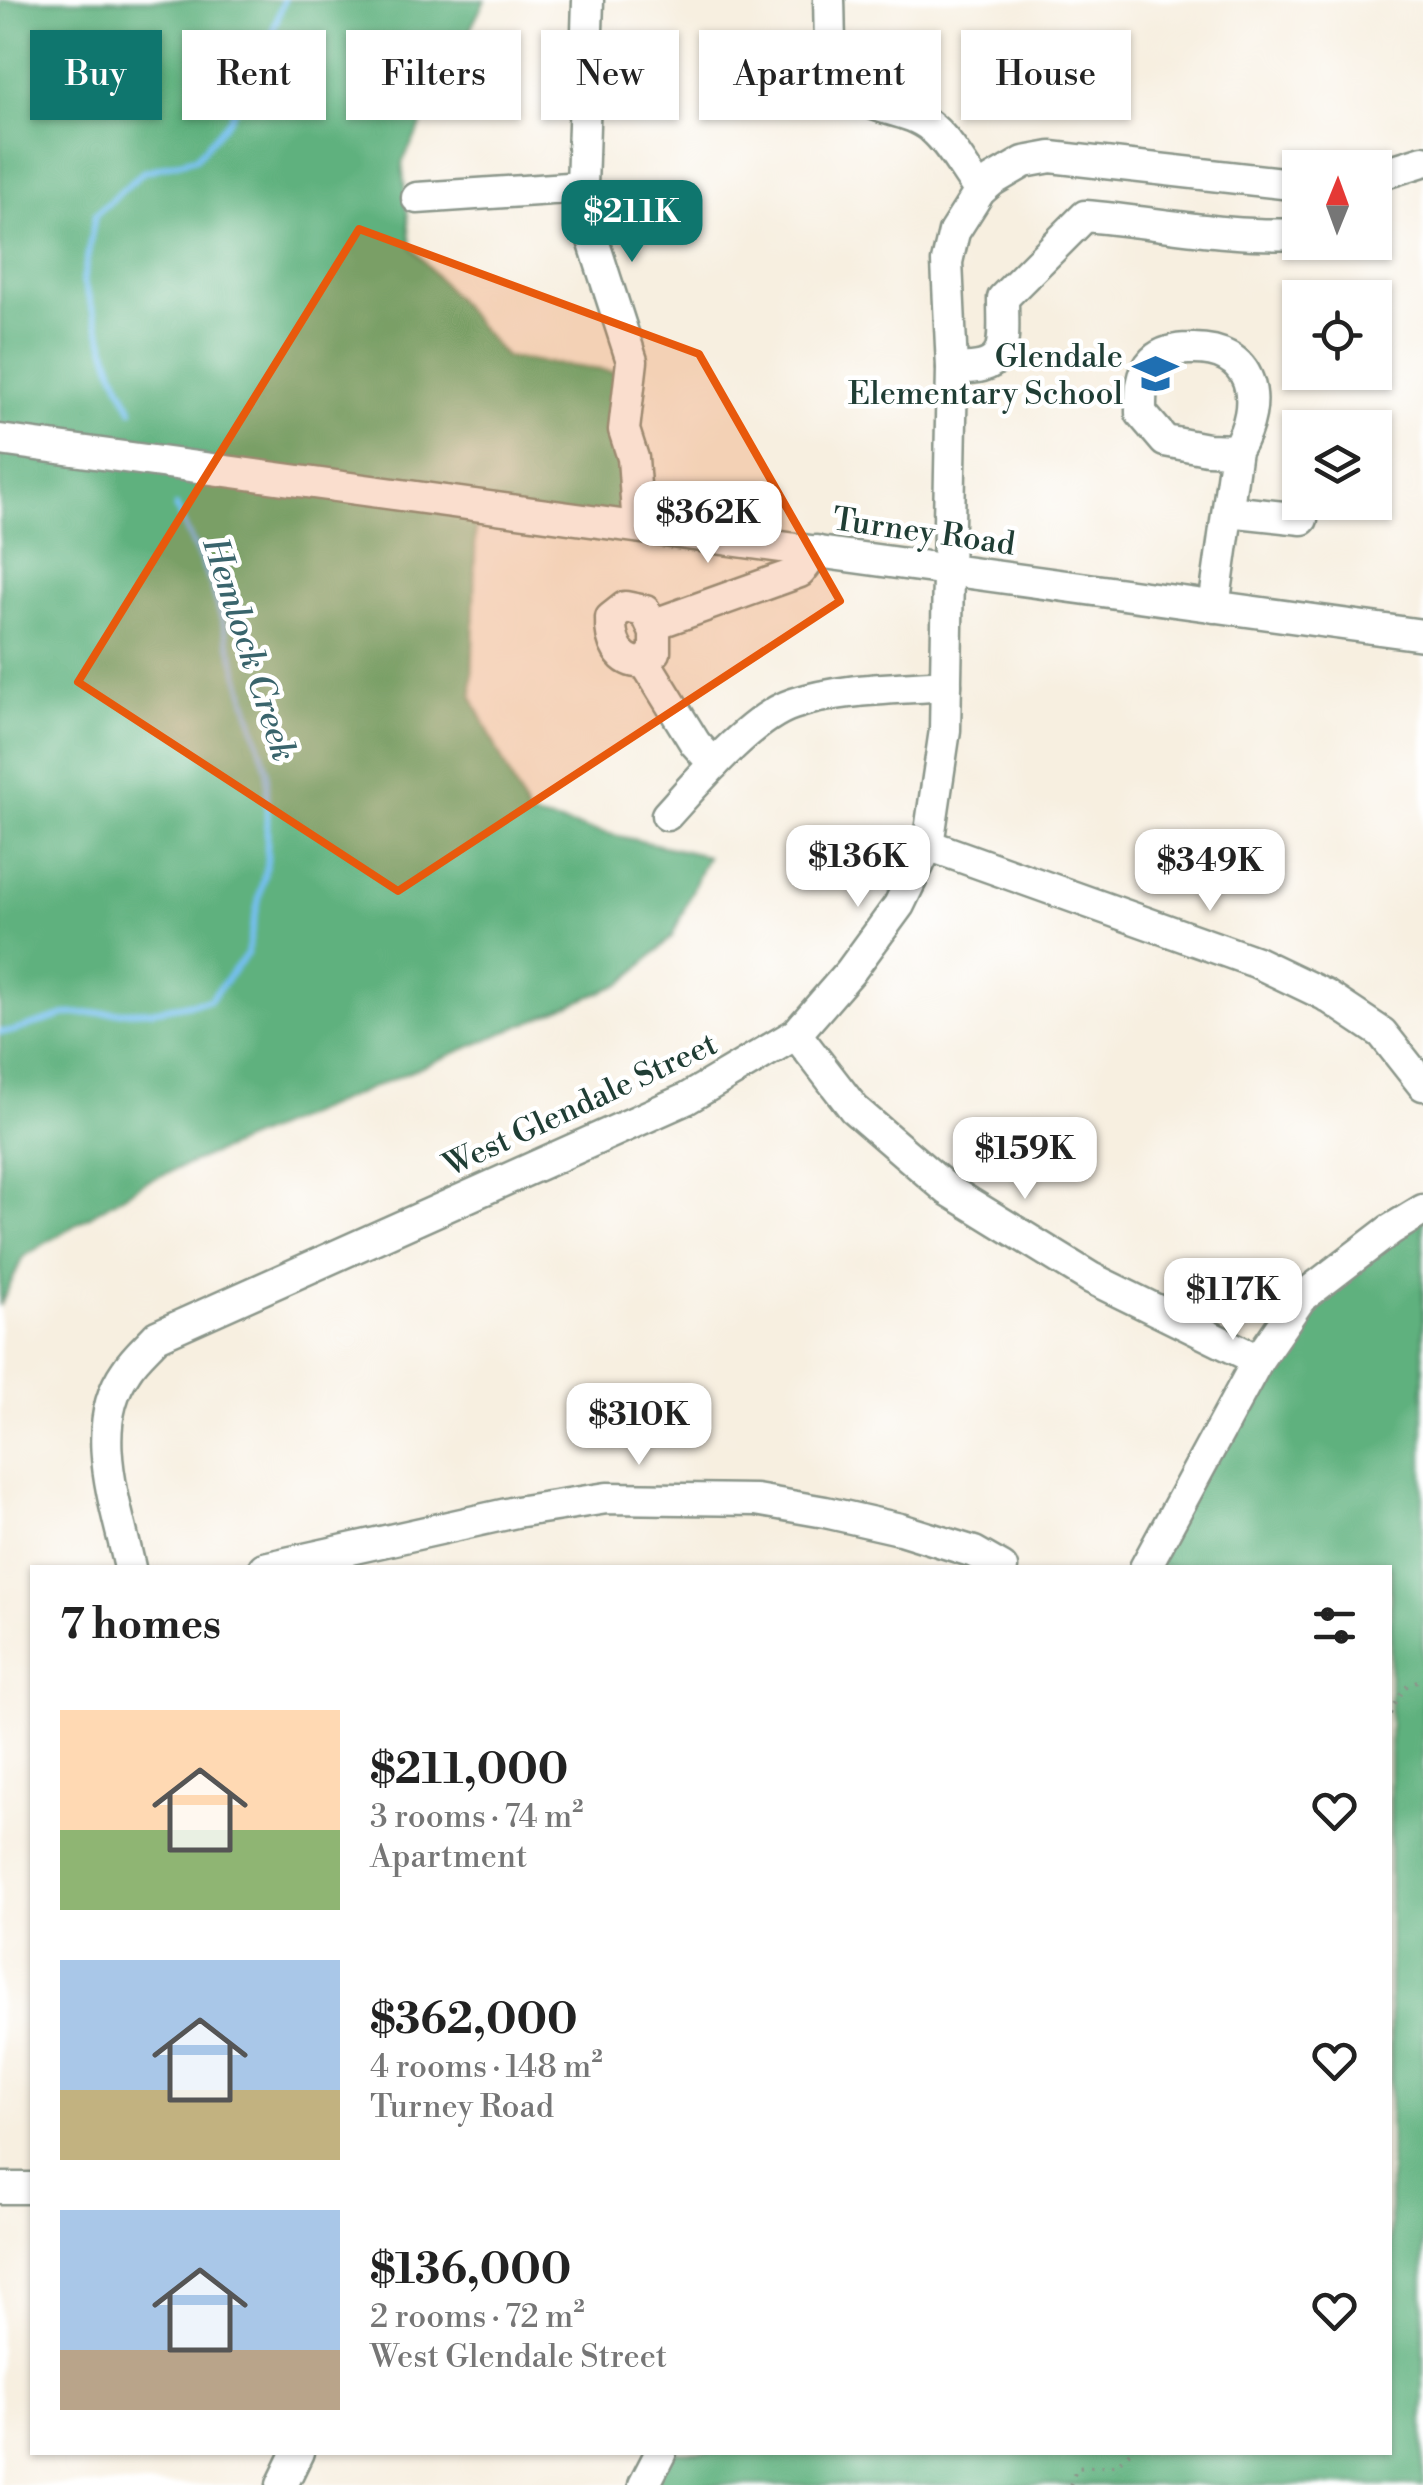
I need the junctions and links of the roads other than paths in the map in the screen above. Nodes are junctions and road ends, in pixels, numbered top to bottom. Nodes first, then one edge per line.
1 (588, 0) edge
2 (829, 0) edge
3 (1423, 161) edge
4 (1392, 171) edge
5 (1282, 183) edge
6 (582, 188) junction
7 (980, 191) junction
8 (417, 198) dead end
9 (1282, 235) edge
10 (952, 368) junction
11 (0, 440) edge
12 (1236, 450) dead end
13 (1228, 511) junction
14 (1282, 517) edge
15 (638, 527) junction
16 (816, 551) junction
17 (948, 569) junction
18 (1214, 607) junction
19 (652, 626) junction
20 (1423, 635) edge
21 (645, 662) junction
22 (946, 685) junction
23 (714, 764) junction
24 (667, 815) dead end
25 (928, 845) junction
26 (796, 1034) junction
27 (1423, 1085) edge
28 (1423, 1210) edge
29 (1258, 1360) junction
30 (129, 1565) edge
31 (278, 1565) edge
32 (997, 1565) edge
33 (1147, 1565) edge
34 (0, 2188) edge
35 (30, 2188) edge
36 (297, 2455) edge
37 (659, 2455) edge
38 (282, 2485) edge
39 (644, 2485) edge

1 - 6 street
2 - 7 street
3 - 4 street
5 - 7 street, West Glendale Street
6 - 8 street
6 - 15 street
7 - 10 street, West Glendale Street
9 - 10 street
10 - 17 street, West Glendale Street
11 - 15 street, Turney Road
12 - 13 street
13 - 14 street
13 - 18 street
15 - 16 street, Turney Road
16 - 17 street, Turney Road
16 - 19 street
17 - 18 street, Turney Road
17 - 22 street, West Glendale Street
18 - 20 street, Turney Road
19 - 21 street
19 - 21 street
21 - 23 street
22 - 23 street
22 - 25 street, West Glendale Street
23 - 24 street
25 - 26 street, West Glendale Street
25 - 27 street
26 - 29 street
26 - 30 street, West Glendale Street
28 - 29 street
29 - 33 street
31 - 32 street
34 - 35 street
36 - 38 street
37 - 39 street

